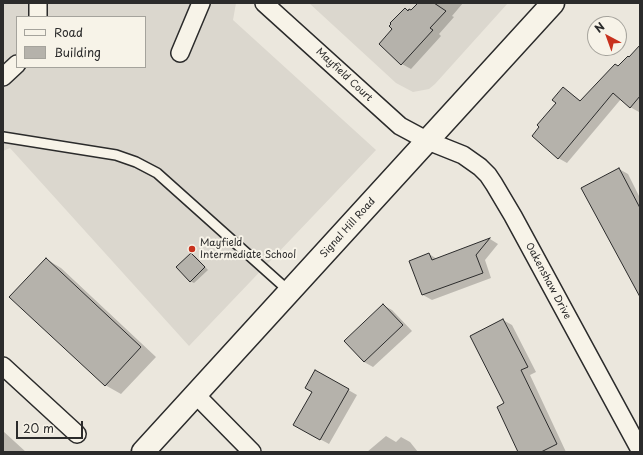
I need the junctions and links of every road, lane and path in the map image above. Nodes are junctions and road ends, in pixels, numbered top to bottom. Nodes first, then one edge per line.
1 (38, 3) edge
2 (202, 3) edge
3 (264, 3) edge
4 (553, 3) edge
5 (38, 16) edge
6 (180, 52) dead end
7 (16, 65) edge
8 (3, 78) edge
9 (3, 137) edge
10 (428, 141) junction
11 (290, 292) junction
12 (3, 366) edge
13 (196, 395) junction
14 (77, 434) dead end
15 (640, 450) edge
16 (143, 452) edge
17 (252, 452) edge

1 - 5 street
2 - 6 street
3 - 10 street, Mayfield Court
4 - 10 main road, Signal Hill Road
7 - 8 street
9 - 11 lane
10 - 11 main road, Signal Hill Road
10 - 15 street, Oakenshaw Drive
11 - 13 main road, Signal Hill Road
12 - 14 street
13 - 16 main road, Signal Hill Road
13 - 17 street

